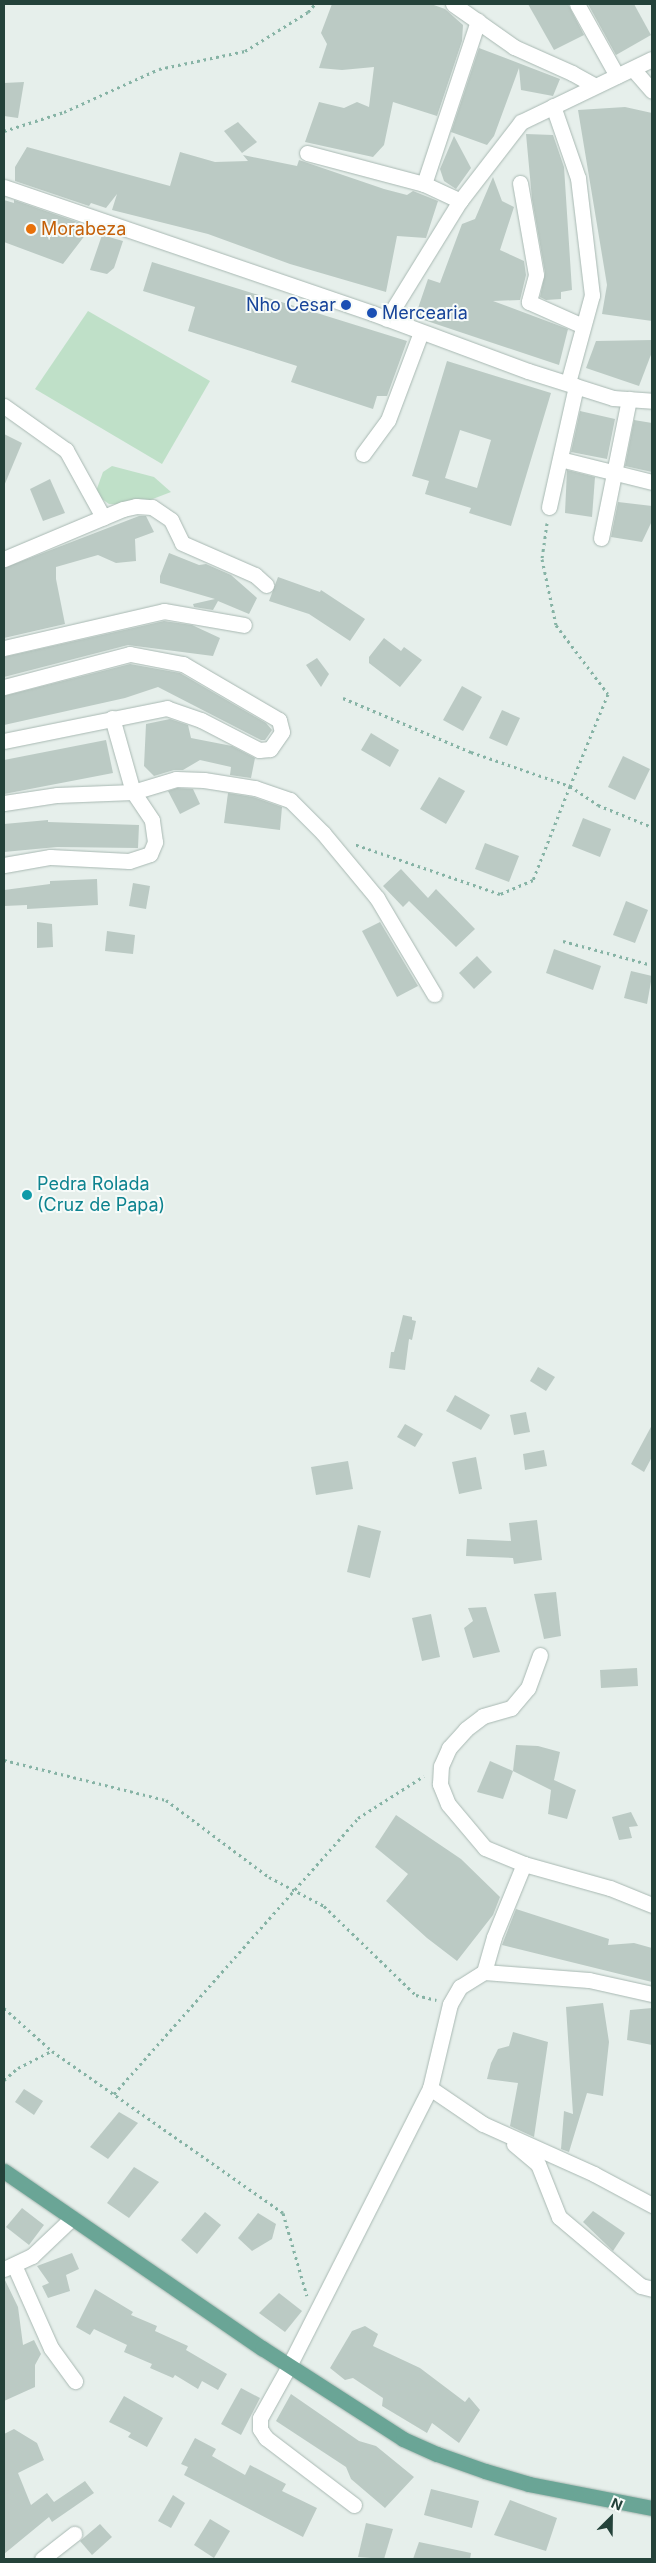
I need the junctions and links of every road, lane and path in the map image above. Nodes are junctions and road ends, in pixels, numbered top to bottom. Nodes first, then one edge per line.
1 (315, 4) edge
2 (454, 4) edge
3 (577, 4) edge
4 (478, 21) junction
5 (652, 59) edge
6 (633, 69) junction
7 (617, 76) junction
8 (595, 86) junction
9 (652, 92) edge
10 (553, 106) junction
11 (4, 132) edge
12 (307, 152) dead end
13 (520, 182) dead end
14 (424, 184) junction
15 (4, 187) edge
16 (460, 201) junction
17 (387, 319) junction
18 (583, 326) junction
19 (421, 332) junction
20 (572, 385) junction
21 (629, 399) junction
22 (652, 399) edge
23 (4, 406) edge
24 (363, 454) dead end
25 (560, 459) junction
26 (614, 473) junction
27 (652, 482) edge
28 (549, 507) joint
29 (103, 518) junction
30 (601, 538) dead end
31 (4, 558) edge
32 (266, 585) dead end
33 (244, 626) dead end
34 (4, 648) edge
35 (4, 687) edge
36 (343, 698) dead end
37 (112, 718) junction
38 (4, 741) edge
39 (570, 786) junction
40 (133, 792) junction
41 (4, 803) edge
42 (652, 827) edge
43 (351, 842) dead end
44 (4, 865) edge
45 (563, 941) dead end
46 (652, 965) edge
47 (434, 994) dead end
48 (540, 1655) dead end
49 (4, 1760) edge
50 (441, 1766) junction
51 (524, 1864) junction
52 (293, 1889) junction
53 (652, 1905) edge
54 (484, 1972) junction
55 (652, 1994) edge
56 (450, 2004) junction
57 (4, 2008) edge
58 (52, 2051) junction
59 (4, 2080) edge
60 (430, 2088) junction
61 (114, 2094) junction
62 (500, 2132) junction
63 (4, 2171) edge
64 (652, 2205) edge
65 (72, 2218) junction
66 (9, 2267) edge
67 (652, 2289) edge
68 (313, 2319) junction
69 (289, 2366) junction
70 (75, 2381) dead end
71 (354, 2505) dead end
72 (652, 2508) edge
73 (74, 2534) dead end
74 (42, 2559) edge

1 - 11 path
2 - 4 street
3 - 7 street
4 - 8 street
4 - 14 street
5 - 6 street
6 - 7 street
6 - 9 street
7 - 8 street
8 - 10 street
10 - 16 street
10 - 18 street
12 - 14 street
13 - 18 street
14 - 16 street
15 - 17 street
16 - 17 street
17 - 19 street
18 - 20 street
19 - 20 street
19 - 24 street
20 - 21 street
20 - 25 street
21 - 22 street
21 - 26 street
23 - 29 street
25 - 26 street
25 - 28 street
26 - 27 street
26 - 30 street
28 - 39 path
29 - 31 street
29 - 32 street
33 - 34 street
35 - 37 street
36 - 39 path
37 - 38 street
37 - 40 street
39 - 42 path
39 - 43 path
40 - 41 street
40 - 44 street
40 - 47 street
45 - 46 path
48 - 50 street
49 - 52 path
50 - 51 street
50 - 52 path
51 - 53 street
51 - 54 street
52 - 56 path
52 - 61 path
54 - 55 street
54 - 56 street
56 - 60 street
57 - 58 path
58 - 59 path
58 - 61 path
60 - 62 street
60 - 68 street
61 - 68 path
62 - 64 street
62 - 67 street
63 - 65 main road
65 - 66 street
65 - 69 main road
66 - 70 street
68 - 69 street
69 - 71 street
69 - 72 main road
73 - 74 street

